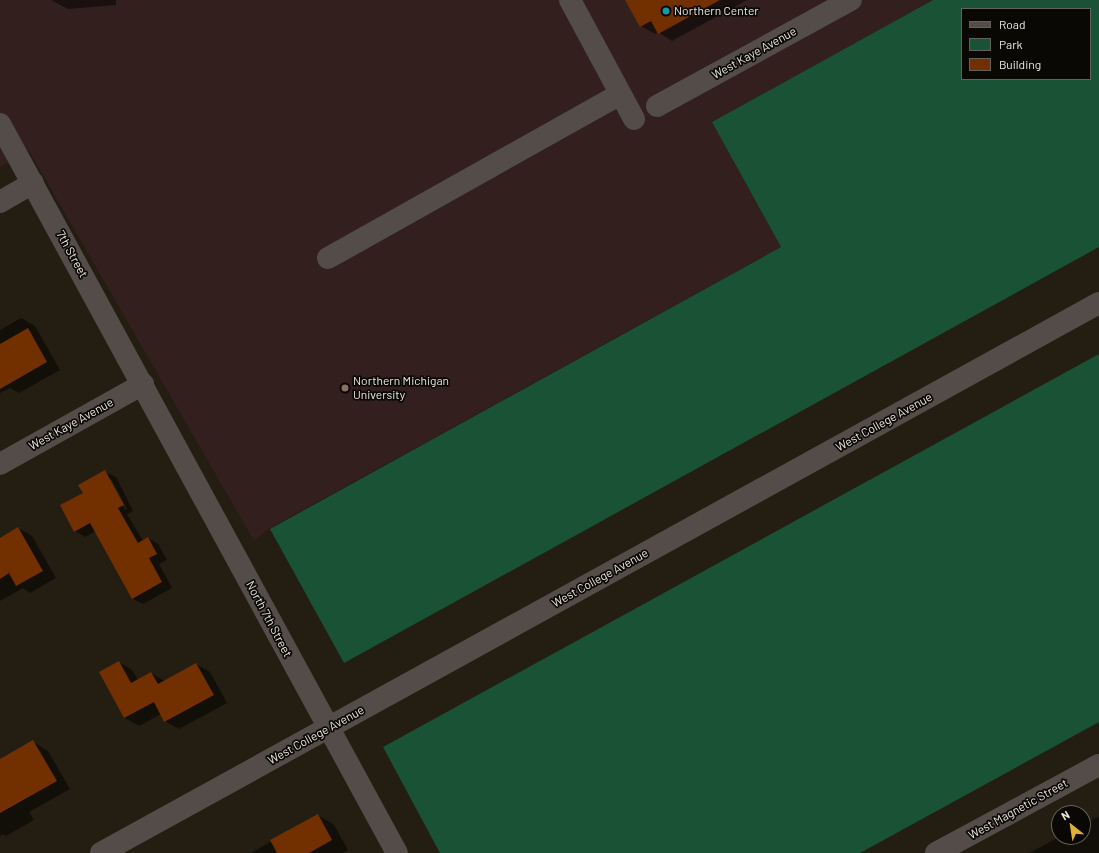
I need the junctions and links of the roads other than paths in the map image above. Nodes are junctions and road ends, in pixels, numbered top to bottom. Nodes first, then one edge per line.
1 (570, 0) edge
2 (852, 0) edge
3 (620, 94) junction
4 (657, 106) dead end
5 (634, 119) dead end
6 (0, 124) edge
7 (33, 183) junction
8 (0, 202) edge
9 (328, 258) dead end
10 (1099, 303) edge
11 (143, 384) junction
12 (0, 464) edge
13 (328, 729) junction
14 (1099, 765) edge
15 (101, 853) edge
16 (397, 853) edge
17 (936, 853) edge

1 - 3 street
2 - 4 street, West Kaye Avenue
3 - 5 street
3 - 9 street
6 - 7 street, 7th Street
7 - 8 street
7 - 11 street, 7th Street
10 - 13 street, West College Avenue
11 - 12 street, West Kaye Avenue
11 - 13 street, North 7th Street
13 - 15 street, West College Avenue
13 - 16 street, North 7th Street
14 - 17 street, West Magnetic Street

